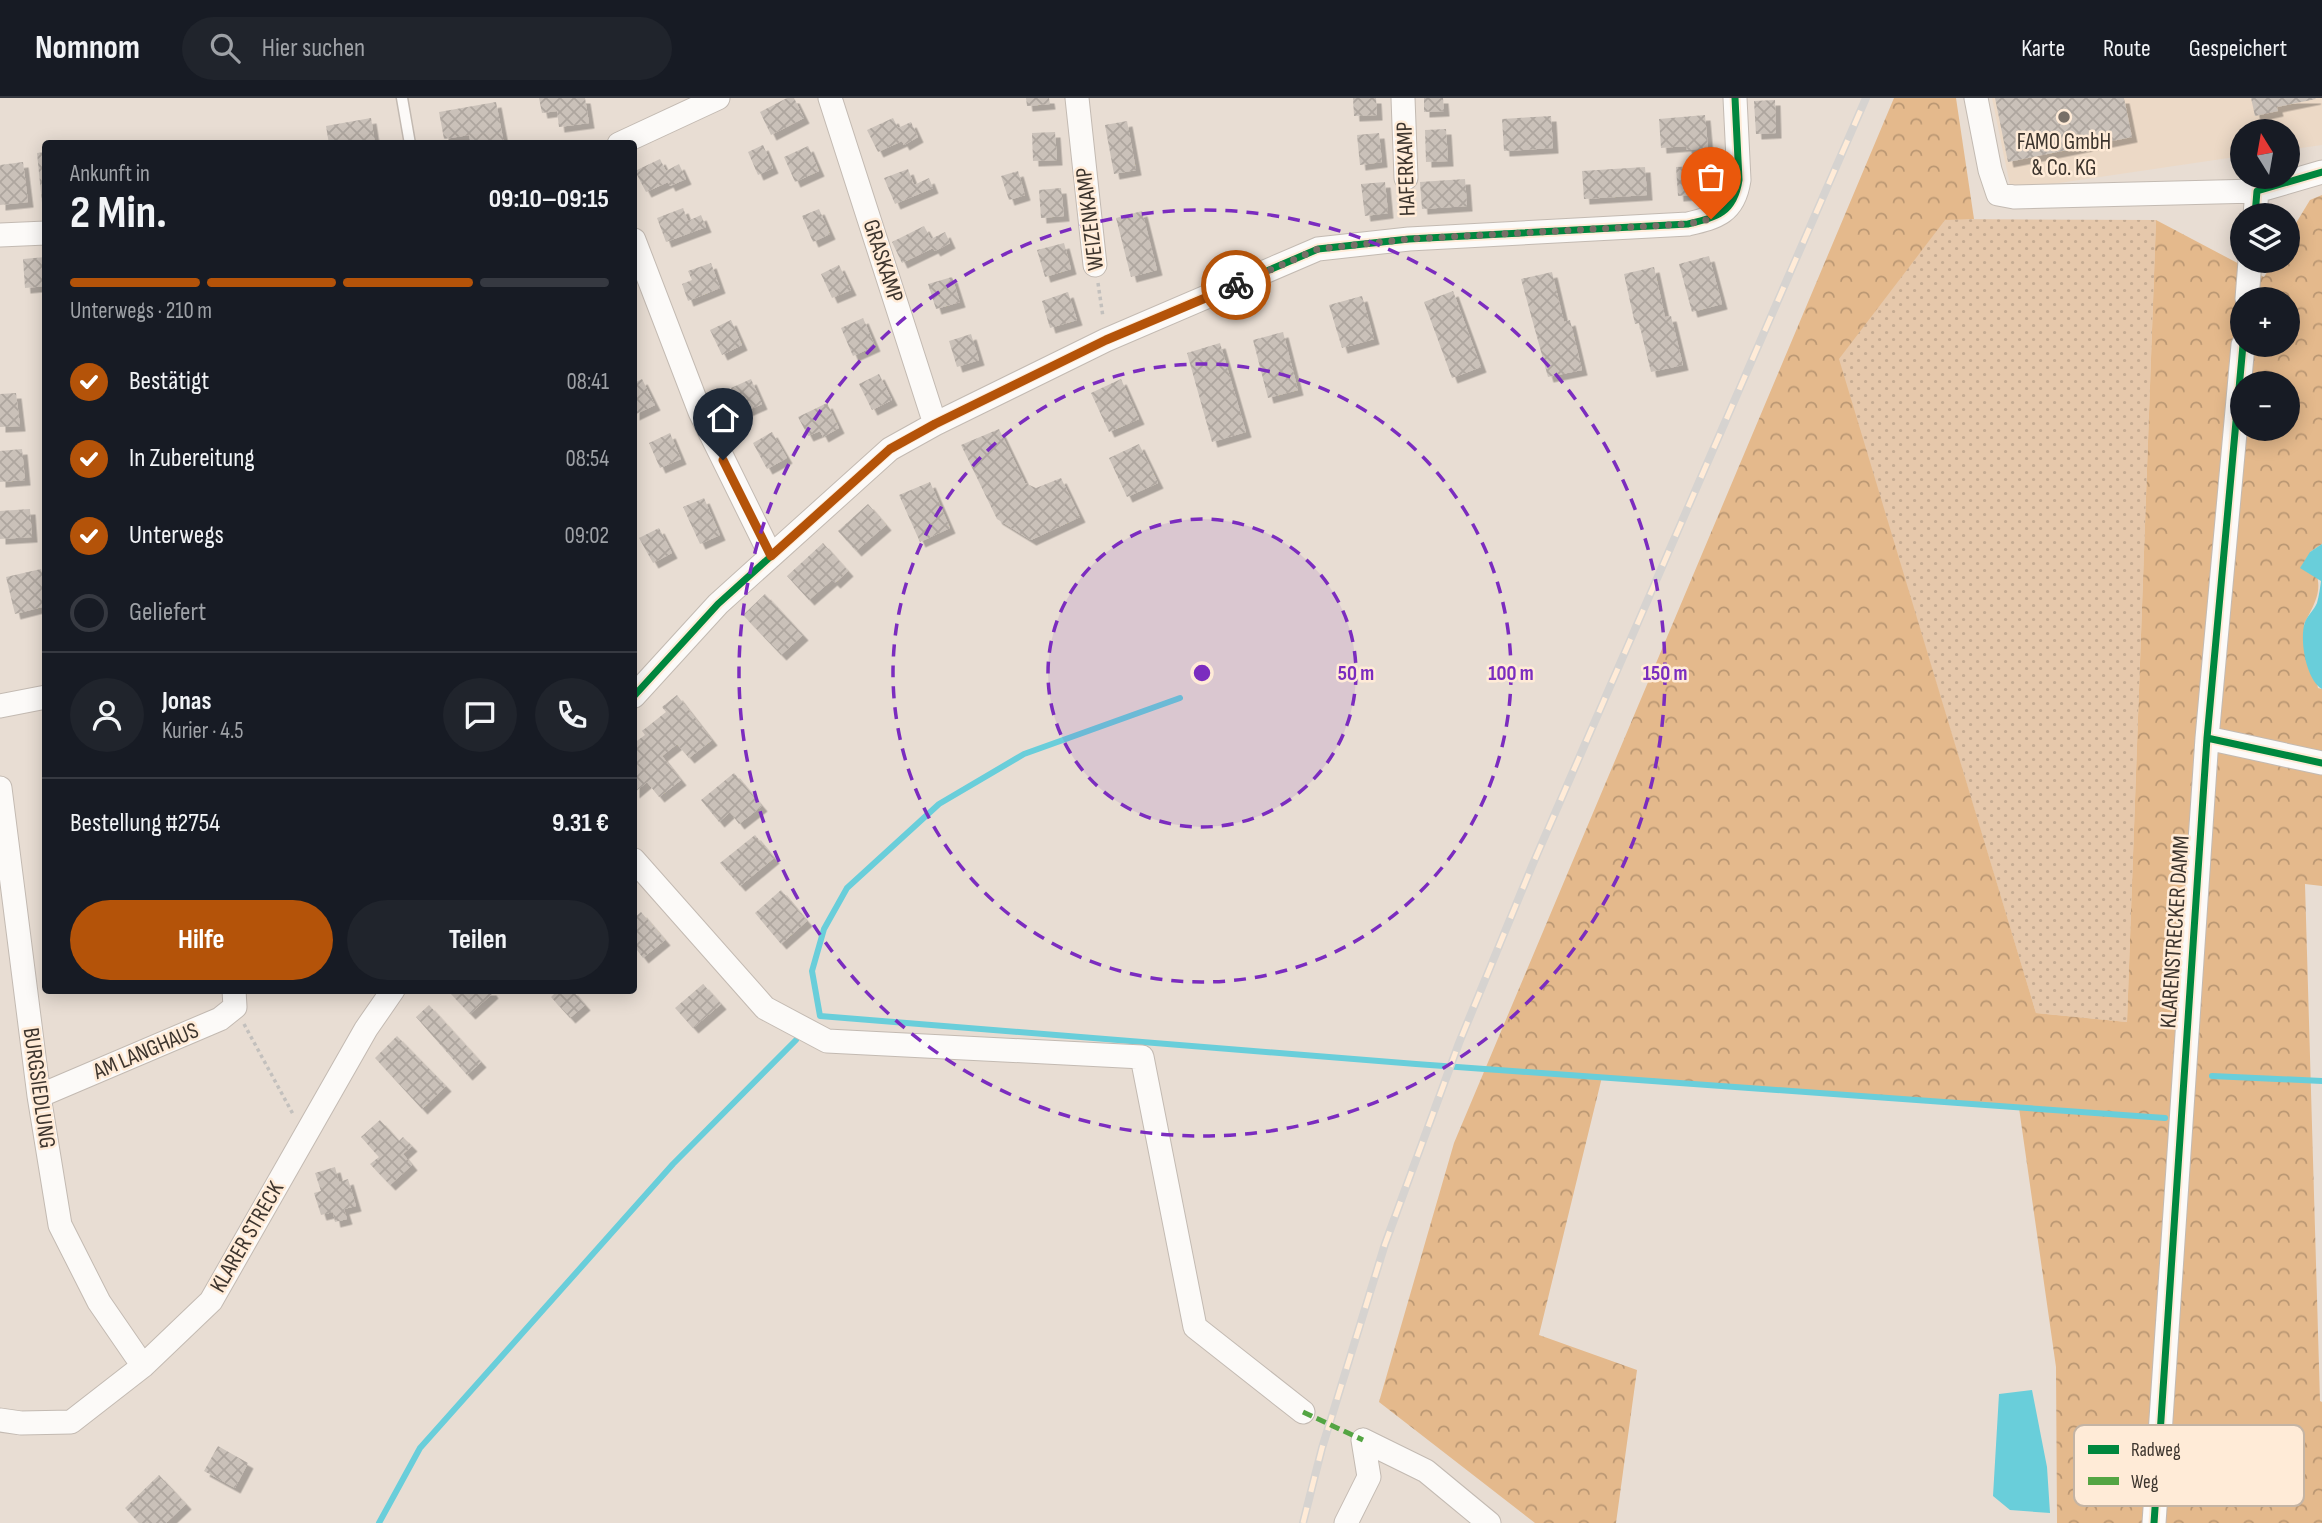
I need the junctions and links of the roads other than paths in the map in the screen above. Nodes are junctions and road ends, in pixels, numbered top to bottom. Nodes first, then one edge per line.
1 (402, 98) edge
2 (718, 98) edge
3 (830, 98) edge
4 (1077, 98) edge
5 (1403, 98) edge
6 (1735, 98) edge
7 (1976, 98) edge
8 (409, 140) edge
9 (628, 140) edge
10 (2322, 172) edge
11 (1406, 178) road end
12 (2257, 191) junction
13 (2256, 203) edge
14 (42, 233) edge
15 (0, 235) edge
16 (637, 248) edge
17 (1095, 265) road end
18 (2242, 357) edge
19 (935, 424) junction
20 (771, 556) junction
21 (637, 693) edge
22 (42, 698) edge
23 (0, 706) edge
24 (2207, 738) junction
25 (2322, 763) edge
26 (0, 789) edge
27 (637, 863) edge
28 (390, 994) edge
29 (235, 999) edge
30 (39, 1096) junction
31 (143, 1366) junction
32 (1303, 1412) dead end
33 (0, 1420) edge
34 (2161, 1425) edge
35 (1346, 1523) edge
36 (1489, 1523) edge

1 - 8 lane
2 - 9 street
3 - 19 street, GRASKAMP
4 - 17 street, WEIZENKAMP
5 - 11 street, HAFERKAMP
6 - 19 street
7 - 12 street
10 - 12 street
12 - 13 street
14 - 15 street
16 - 20 street
18 - 24 street, KLARENSTRECKER DAMM
19 - 20 street
20 - 21 street
22 - 23 street
24 - 25 street
24 - 34 street, KLARENSTRECKER DAMM
26 - 30 street, BURGSIEDLUNG
27 - 32 street
28 - 31 street, KLARER STRECK
29 - 30 street, AM LANGHAUS
30 - 31 street, BURGSIEDLUNG
31 - 33 street, KLARER STRECK
35 - 36 street

